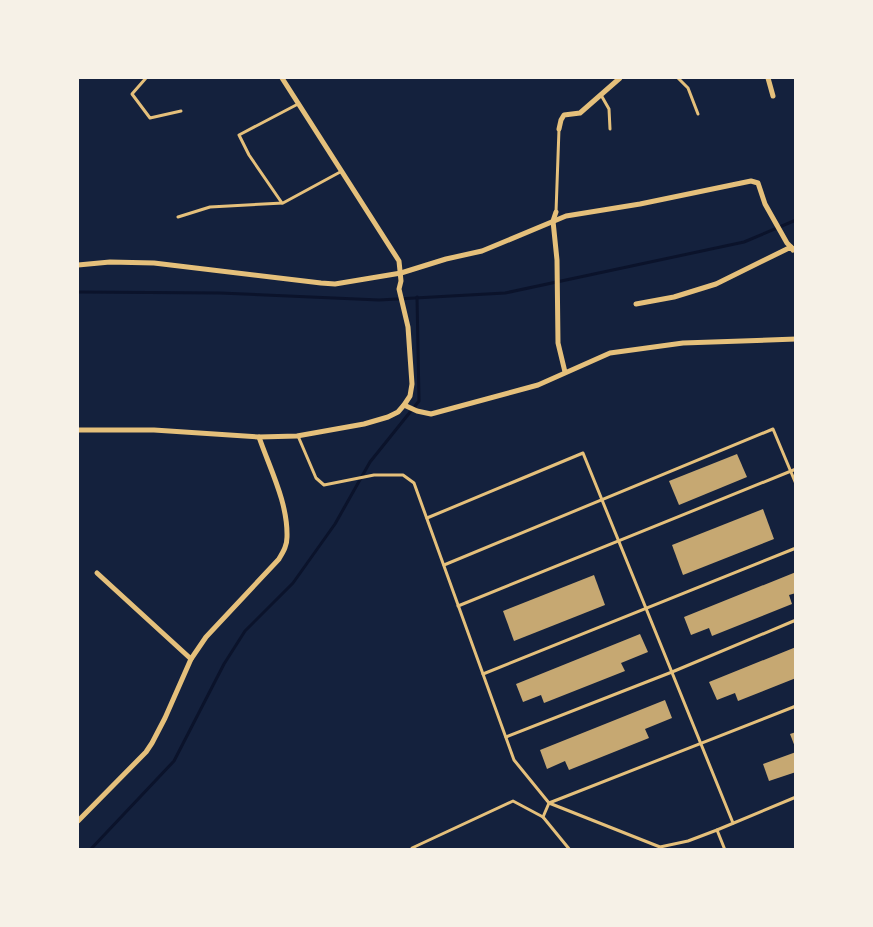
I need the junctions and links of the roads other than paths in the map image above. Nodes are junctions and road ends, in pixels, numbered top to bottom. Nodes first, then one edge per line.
1 (146, 78) edge
2 (282, 78) edge
3 (620, 78) edge
4 (678, 78) edge
5 (768, 78) edge
6 (601, 95) junction
7 (773, 96) dead end
8 (298, 104) junction
9 (181, 111) dead end
10 (698, 114) dead end
11 (610, 128) dead end
12 (559, 129) joint
13 (342, 171) junction
14 (283, 203) junction
15 (556, 212) joint
16 (178, 217) dead end
17 (553, 221) junction
18 (791, 246) edge
19 (78, 265) edge
20 (401, 273) junction
21 (636, 304) dead end
22 (796, 340) edge
23 (565, 372) junction
24 (404, 405) junction
25 (78, 430) edge
26 (297, 436) junction
27 (259, 437) junction
28 (796, 469) edge
29 (790, 472) junction
30 (796, 484) edge
31 (602, 500) junction
32 (427, 518) junction
33 (618, 541) junction
34 (796, 548) edge
35 (444, 565) junction
36 (97, 573) dead end
37 (458, 606) junction
38 (646, 609) junction
39 (796, 620) edge
40 (191, 659) junction
41 (672, 672) junction
42 (483, 674) junction
43 (796, 706) edge
44 (506, 737) junction
45 (701, 745) junction
46 (796, 797) edge
47 (549, 804) junction
48 (543, 818) junction
49 (78, 821) edge
50 (733, 823) junction
51 (717, 830) junction
52 (412, 850) edge
53 (570, 850) edge
54 (725, 850) edge

1 - 9 lane
2 - 8 street
3 - 6 street
4 - 10 lane
5 - 7 street
6 - 11 lane
6 - 12 street
8 - 13 street
8 - 14 lane
12 - 15 lane
13 - 14 lane
13 - 20 street
14 - 16 lane
15 - 17 street
17 - 18 street
17 - 20 street
17 - 23 street
18 - 21 street
19 - 20 street
20 - 24 street
22 - 23 street
23 - 24 street
24 - 26 street
25 - 27 street
26 - 27 street
26 - 32 lane
27 - 40 street
28 - 29 lane
29 - 30 lane
29 - 31 lane
29 - 33 lane
31 - 32 lane
31 - 33 lane
31 - 35 lane
32 - 35 lane
33 - 37 lane
33 - 38 lane
34 - 38 lane
35 - 37 lane
36 - 40 street
37 - 42 lane
38 - 41 lane
38 - 42 lane
39 - 41 lane
40 - 49 street
41 - 44 lane
41 - 45 lane
42 - 44 lane
43 - 45 lane
44 - 47 lane
45 - 47 lane
45 - 50 lane
46 - 50 lane
47 - 48 lane
47 - 51 lane
48 - 52 lane
48 - 53 lane
50 - 51 lane
51 - 54 lane

